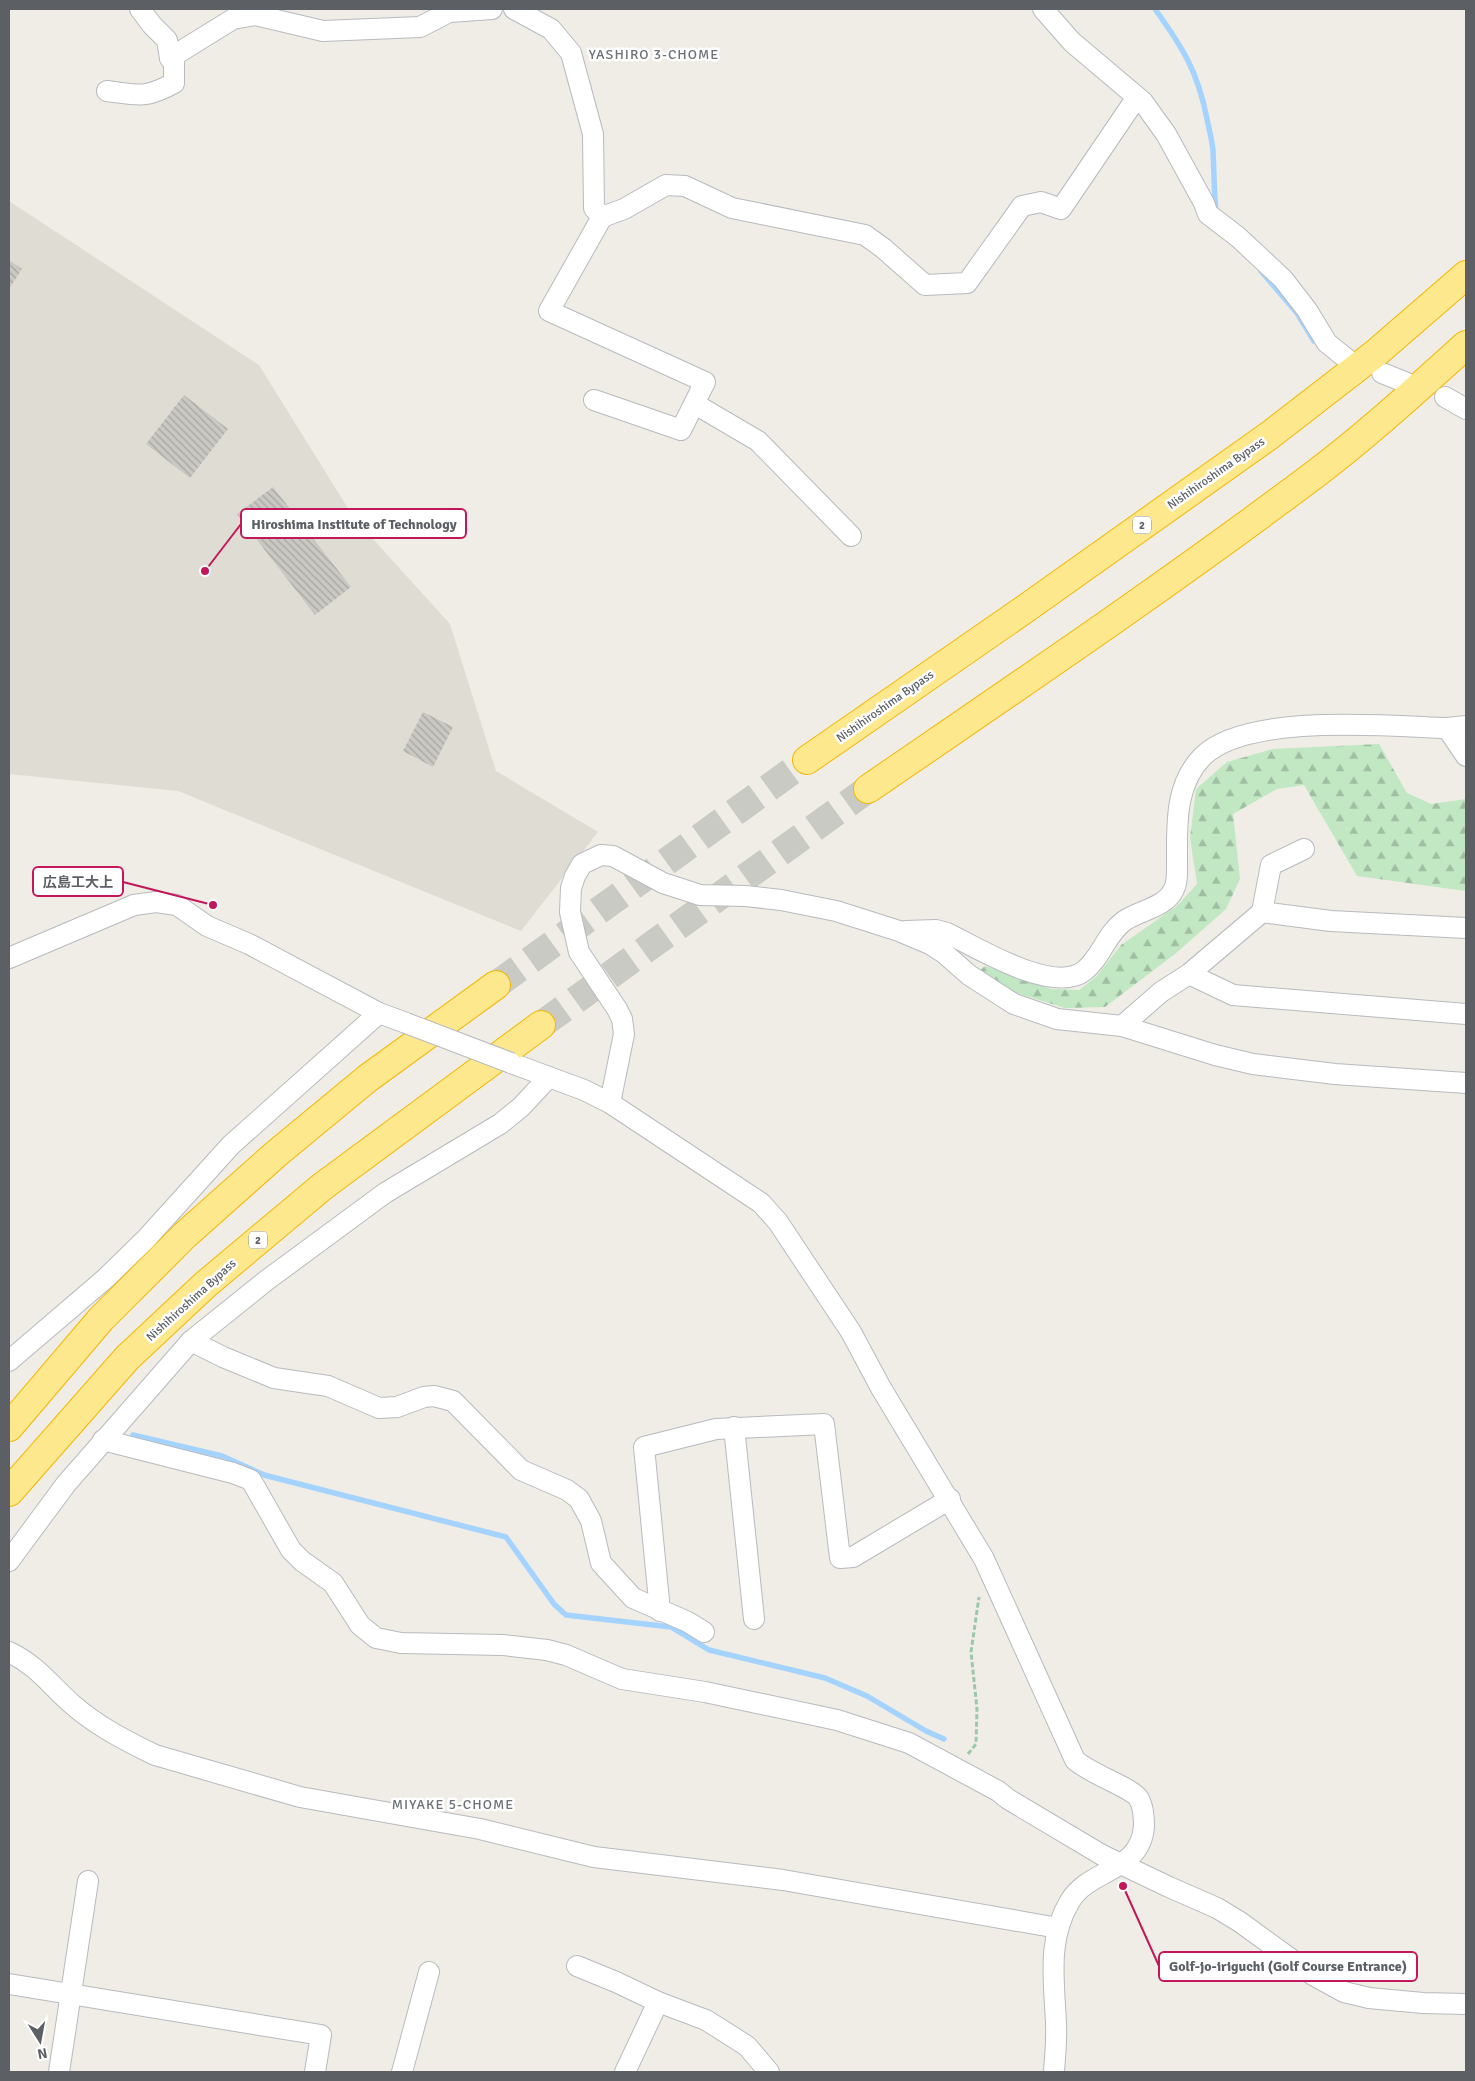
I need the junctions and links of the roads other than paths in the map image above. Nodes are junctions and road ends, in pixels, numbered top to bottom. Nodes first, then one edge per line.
1 (140, 9) edge
2 (492, 9) edge
3 (514, 9) edge
4 (1043, 9) edge
5 (170, 58) junction
6 (107, 91) dead end
7 (1137, 97) junction
8 (602, 217) junction
9 (1466, 276) edge
10 (1466, 345) edge
11 (1347, 359) dead end
12 (1382, 373) dead end
13 (1407, 382) dead end
14 (1445, 397) dead end
15 (594, 400) dead end
16 (695, 404) junction
17 (1466, 409) edge
18 (851, 536) dead end
19 (1457, 727) edge
20 (1466, 756) edge
21 (807, 760) tunnel mouth
22 (868, 788) tunnel mouth
23 (1304, 849) dead end
24 (1262, 912) junction
25 (1466, 928) edge
26 (899, 931) junction
27 (9, 958) edge
28 (1189, 974) junction
29 (496, 984) tunnel mouth
30 (379, 1013) junction
31 (1466, 1014) edge
32 (541, 1025) tunnel mouth
33 (1122, 1026) junction
34 (549, 1077) junction
35 (1466, 1083) edge
36 (610, 1103) junction
37 (191, 1341) junction
38 (9, 1361) edge
39 (9, 1426) edge
40 (734, 1427) junction
41 (103, 1440) junction
42 (9, 1492) edge
43 (950, 1499) junction
44 (9, 1561) edge
45 (660, 1611) junction
46 (754, 1619) dead end
47 (704, 1632) dead end
48 (9, 1652) edge
49 (1121, 1864) junction
50 (88, 1882) dead end
51 (1058, 1928) junction
52 (577, 1966) dead end
53 (429, 1972) dead end
54 (9, 1984) edge
55 (72, 1994) junction
56 (658, 2002) junction
57 (1466, 2004) edge
58 (759, 2067) edge
59 (59, 2072) edge
60 (315, 2072) edge
61 (402, 2072) edge
62 (625, 2072) edge
63 (1054, 2072) edge

1 - 5 street
2 - 5 street
3 - 8 street
4 - 7 street
5 - 6 street
7 - 8 street
7 - 11 street
8 - 16 street
9 - 21 highway, Nishihiroshima Bypass / 2
10 - 22 highway
12 - 13 street
14 - 17 street
15 - 16 street
16 - 18 street
19 - 20 street
19 - 26 street
23 - 24 street
24 - 25 street
24 - 28 street
26 - 33 street
26 - 36 street
27 - 30 street
28 - 31 street
28 - 33 street
29 - 39 highway
30 - 34 street, bridge
30 - 38 street
32 - 42 highway, Nishihiroshima Bypass / 2
33 - 35 street
34 - 36 street
34 - 37 street
36 - 43 street
37 - 41 street
37 - 45 street
40 - 43 street
40 - 45 street
40 - 46 street
41 - 44 street
41 - 49 street
43 - 49 street
45 - 47 street
48 - 51 street
49 - 51 street
49 - 57 street
50 - 55 street
51 - 63 street
52 - 56 street
53 - 61 street
54 - 55 street
55 - 59 street
55 - 60 street
56 - 58 street
56 - 62 street

